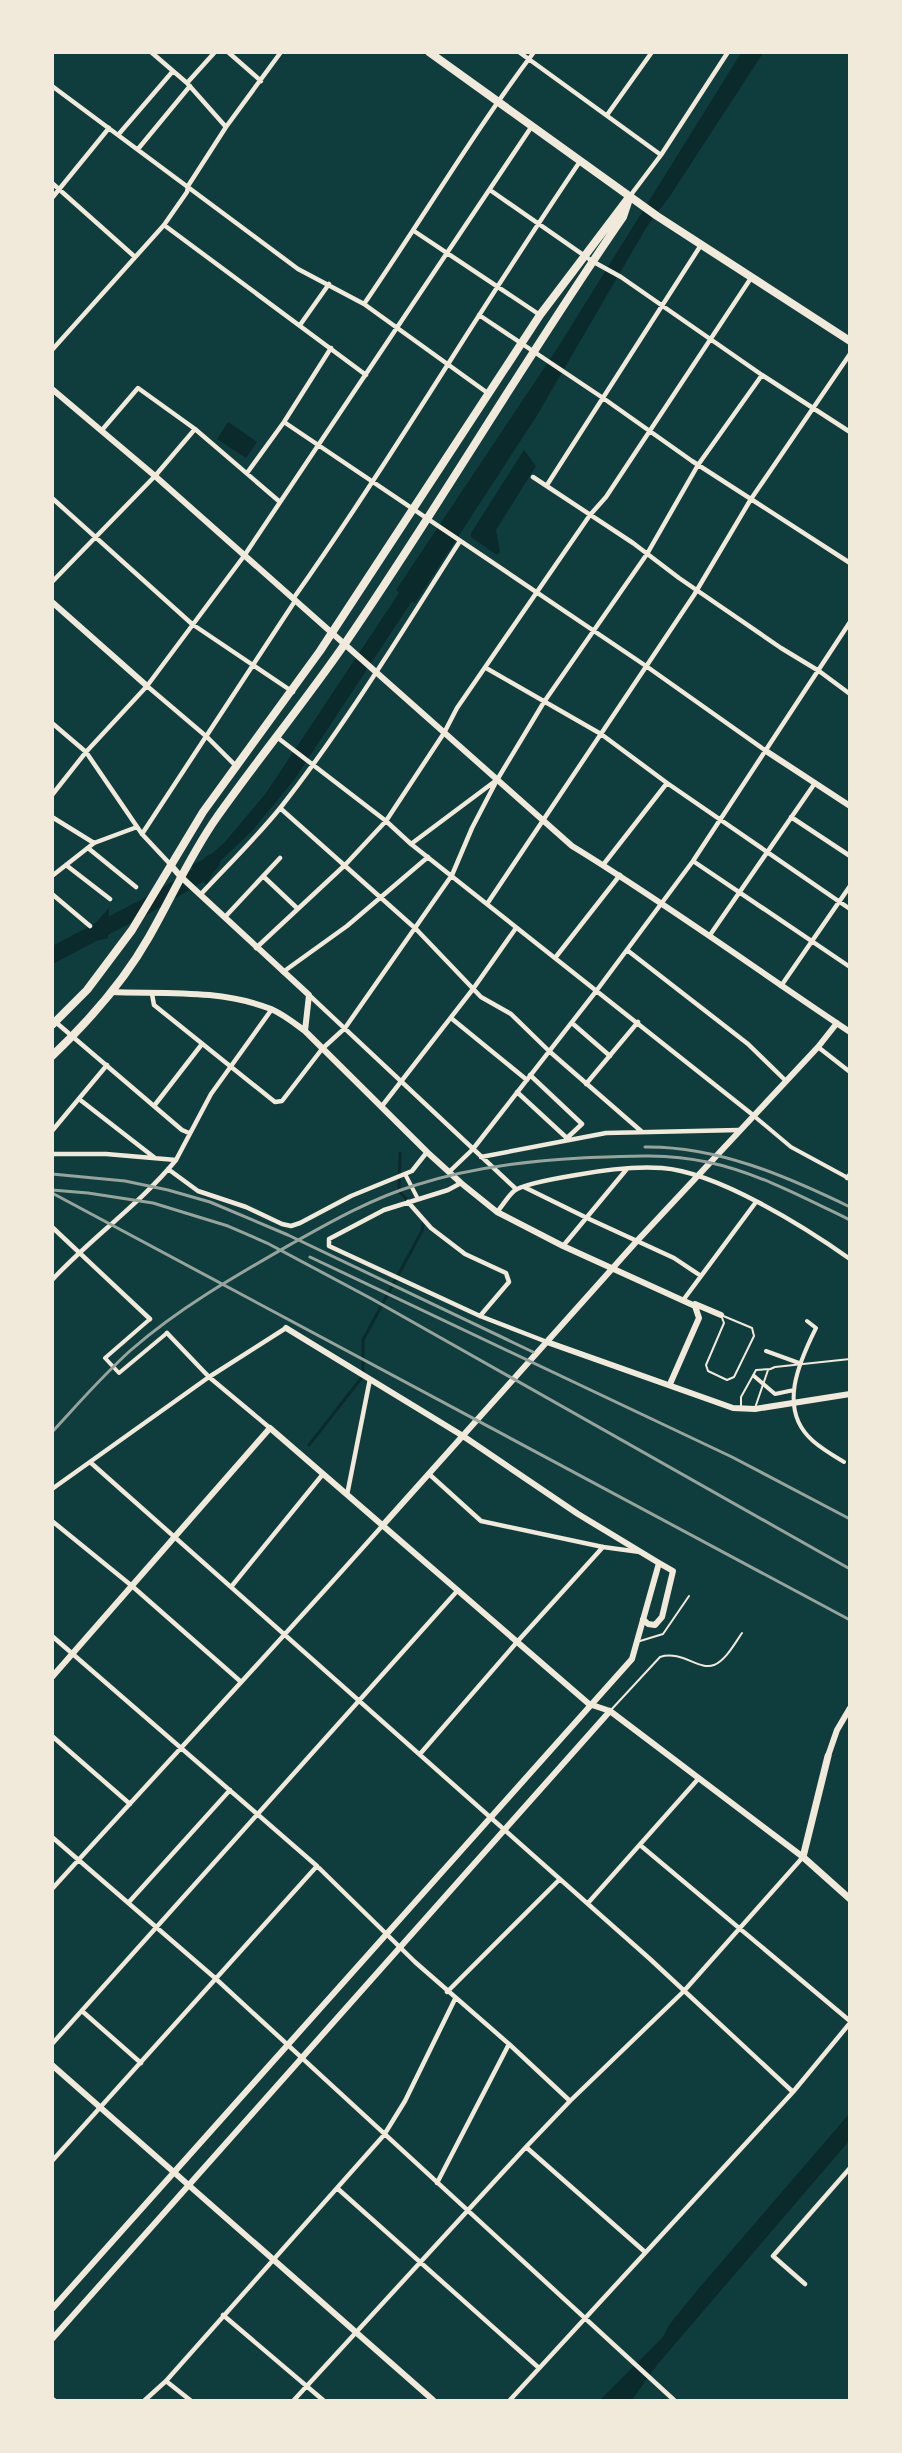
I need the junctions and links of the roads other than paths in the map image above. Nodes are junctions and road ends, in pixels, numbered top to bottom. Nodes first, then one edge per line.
1 (151, 52) edge
2 (216, 52) edge
3 (228, 52) edge
4 (281, 52) edge
5 (429, 52) edge
6 (519, 52) edge
7 (534, 52) edge
8 (652, 52) edge
9 (728, 52) edge
10 (528, 59) junction
11 (172, 71) junction
12 (261, 81) junction
13 (189, 85) junction
14 (52, 86) edge
15 (497, 101) junction
16 (608, 115) junction
17 (532, 126) junction
18 (226, 127) junction
19 (109, 128) junction
20 (118, 135) junction
21 (138, 150) junction
22 (661, 155) junction
23 (581, 160) junction
24 (52, 183) edge
25 (188, 186) junction
26 (60, 189) junction
27 (490, 190) junction
28 (630, 196) junction
29 (52, 198) edge
30 (539, 222) junction
31 (164, 225) junction
32 (414, 231) junction
33 (701, 245) junction
34 (447, 252) junction
35 (584, 255) junction
36 (135, 257) junction
37 (592, 261) junction
38 (751, 278) junction
39 (329, 284) junction
40 (498, 285) junction
41 (364, 304) junction
42 (663, 304) junction
43 (478, 315) junction
44 (540, 315) junction
45 (300, 325) junction
46 (395, 327) junction
47 (712, 339) junction
48 (849, 341) edge
49 (520, 345) junction
50 (331, 348) junction
51 (52, 350) edge
52 (533, 352) junction
53 (849, 354) edge
54 (446, 365) junction
55 (366, 375) junction
56 (762, 375) junction
57 (52, 388) edge
58 (489, 394) junction
59 (603, 398) junction
60 (814, 408) junction
61 (284, 422) junction
62 (195, 429) junction
63 (102, 430) junction
64 (650, 431) junction
65 (849, 432) edge
66 (319, 444) junction
67 (698, 465) junction
68 (247, 473) junction
69 (155, 476) junction
70 (533, 477) dead end
71 (372, 481) junction
72 (547, 485) junction
73 (52, 498) edge
74 (751, 499) junction
75 (280, 502) junction
76 (413, 511) junction
77 (590, 515) junction
78 (426, 518) junction
79 (95, 537) junction
80 (460, 541) junction
81 (647, 554) junction
82 (244, 556) junction
83 (849, 563) edge
84 (52, 582) edge
85 (697, 589) junction
86 (538, 593) junction
87 (294, 600) junction
88 (52, 602) edge
89 (849, 622) edge
90 (192, 624) junction
91 (594, 632) junction
92 (333, 633) junction
93 (345, 644) junction
94 (252, 664) junction
95 (646, 666) junction
96 (486, 668) junction
97 (819, 671) junction
98 (376, 672) junction
99 (147, 686) junction
100 (293, 692) junction
101 (849, 694) edge
102 (544, 702) junction
103 (52, 723) edge
104 (444, 733) junction
105 (601, 734) junction
106 (207, 737) junction
107 (278, 738) junction
108 (766, 751) junction
109 (86, 752) junction
110 (312, 765) junction
111 (237, 766) junction
112 (496, 780) junction
113 (667, 783) junction
114 (814, 783) junction
115 (52, 795) edge
116 (849, 806) edge
117 (280, 808) junction
118 (52, 817) edge
119 (791, 817) junction
120 (720, 820) junction
121 (386, 821) junction
122 (543, 822) junction
123 (137, 827) junction
124 (142, 834) junction
125 (94, 843) junction
126 (411, 844) junction
127 (88, 848) junction
128 (767, 851) junction
129 (849, 856) edge
130 (428, 857) junction
131 (280, 858) dead end
132 (693, 861) junction
133 (170, 864) junction
134 (66, 865) junction
135 (345, 865) junction
136 (603, 865) junction
137 (452, 875) junction
138 (620, 875) junction
139 (52, 876) edge
140 (180, 876) junction
141 (263, 876) junction
142 (136, 886) dead end
143 (849, 886) edge
144 (739, 893) junction
145 (52, 894) edge
146 (201, 894) junction
147 (380, 896) junction
148 (110, 899) dead end
149 (839, 902) junction
150 (663, 903) junction
151 (487, 904) junction
152 (298, 909) junction
153 (849, 909) edge
154 (225, 917) junction
155 (90, 926) dead end
156 (516, 928) junction
157 (416, 929) junction
158 (710, 935) junction
159 (811, 942) junction
160 (256, 948) junction
161 (627, 950) junction
162 (555, 958) junction
163 (849, 967) edge
164 (283, 972) junction
165 (782, 986) junction
166 (473, 989) junction
167 (597, 990) junction
168 (111, 993) junction
169 (152, 994) junction
170 (309, 995) junction
171 (272, 1010) junction
172 (451, 1018) junction
173 (54, 1022) edge
174 (638, 1022) junction
175 (572, 1023) junction
176 (837, 1023) junction
177 (345, 1028) junction
178 (305, 1031) junction
179 (849, 1032) edge
180 (73, 1036) junction
181 (202, 1044) junction
182 (818, 1047) junction
183 (322, 1049) junction
184 (549, 1051) junction
185 (52, 1056) edge
186 (610, 1056) junction
187 (107, 1065) junction
188 (231, 1068) junction
189 (849, 1072) edge
190 (529, 1077) junction
191 (786, 1081) junction
192 (400, 1083) junction
193 (586, 1084) junction
194 (518, 1092) junction
195 (79, 1099) junction
196 (154, 1106) junction
197 (382, 1106) junction
198 (753, 1115) junction
199 (739, 1130) junction
200 (52, 1131) edge
201 (641, 1131) junction
202 (189, 1133) junction
203 (568, 1139) junction
204 (473, 1149) junction
205 (427, 1152) junction
206 (52, 1154) edge
207 (481, 1157) junction
208 (155, 1158) junction
209 (176, 1160) junction
210 (168, 1169) junction
211 (626, 1170) junction
212 (449, 1172) junction
213 (405, 1174) junction
214 (698, 1176) junction
215 (849, 1177) edge
216 (461, 1183) junction
217 (524, 1187) junction
218 (516, 1189) junction
219 (418, 1199) junction
220 (408, 1202) junction
221 (756, 1202) junction
222 (497, 1212) junction
223 (587, 1218) junction
224 (52, 1227) edge
225 (636, 1242) junction
226 (563, 1246) junction
227 (78, 1251) junction
228 (849, 1259) edge
229 (614, 1268) junction
230 (701, 1275) junction
231 (52, 1280) edge
232 (684, 1299) junction
233 (692, 1303) junction
234 (721, 1315) junction
235 (480, 1316) junction
236 (150, 1319) joint
237 (807, 1321) dead end
238 (286, 1328) joint
239 (167, 1333) joint
240 (547, 1342) junction
241 (766, 1351) dead end
242 (849, 1359) edge
243 (799, 1363) junction
244 (771, 1369) junction
245 (754, 1376) dead end
246 (209, 1377) junction
247 (370, 1379) junction
248 (670, 1384) junction
249 (794, 1390) junction
250 (849, 1394) edge
251 (741, 1409) junction
252 (755, 1409) junction
253 (270, 1428) junction
254 (463, 1436) junction
255 (812, 1441) junction
256 (807, 1447) dead end
257 (90, 1462) junction
258 (844, 1462) dead end
259 (323, 1474) junction
260 (429, 1474) junction
261 (52, 1489) edge
262 (347, 1495) junction
263 (52, 1521) edge
264 (382, 1525) junction
265 (176, 1538) junction
266 (603, 1547) junction
267 (640, 1552) junction
268 (659, 1563) junction
269 (132, 1586) junction
270 (231, 1587) junction
271 (459, 1590) junction
272 (689, 1596) dead end
273 (643, 1619) junction
274 (742, 1633) dead end
275 (52, 1636) edge
276 (284, 1636) junction
277 (517, 1642) junction
278 (637, 1642) junction
279 (73, 1653) junction
280 (52, 1677) edge
281 (240, 1681) junction
282 (360, 1702) junction
283 (589, 1704) junction
284 (849, 1708) edge
285 (610, 1711) junction
286 (52, 1736) edge
287 (181, 1746) junction
288 (420, 1754) junction
289 (828, 1756) joint
290 (699, 1778) junction
291 (230, 1790) junction
292 (130, 1804) junction
293 (259, 1815) junction
294 (489, 1818) junction
295 (503, 1830) junction
296 (52, 1837) edge
297 (640, 1845) junction
298 (803, 1857) junction
299 (80, 1859) junction
300 (317, 1866) junction
301 (560, 1879) junction
302 (52, 1889) edge
303 (849, 1899) edge
304 (129, 1902) junction
305 (588, 1904) junction
306 (158, 1928) junction
307 (738, 1929) junction
308 (387, 1935) junction
309 (400, 1947) junction
310 (215, 1978) junction
311 (684, 1991) junction
312 (447, 1992) junction
313 (455, 1999) junction
314 (82, 2011) junction
315 (849, 2022) edge
316 (52, 2044) edge
317 (288, 2044) junction
318 (509, 2044) junction
319 (302, 2057) junction
320 (141, 2063) junction
321 (52, 2065) edge
322 (793, 2092) junction
323 (570, 2101) junction
324 (101, 2107) junction
325 (384, 2135) junction
326 (526, 2147) junction
327 (52, 2160) edge
328 (849, 2168) edge
329 (174, 2171) junction
330 (437, 2183) junction
331 (190, 2185) junction
332 (337, 2188) junction
333 (466, 2210) junction
334 (645, 2252) junction
335 (274, 2260) junction
336 (418, 2263) junction
337 (805, 2284) dead end
338 (52, 2308) edge
339 (224, 2315) junction
340 (584, 2319) junction
341 (355, 2332) junction
342 (52, 2339) edge
343 (539, 2368) junction
344 (166, 2381) junction
345 (306, 2385) junction
346 (145, 2400) edge
347 (190, 2400) edge
348 (294, 2400) edge
349 (323, 2400) edge
350 (433, 2400) edge
351 (510, 2400) edge
352 (674, 2400) edge

1 - 11 street
2 - 13 street
3 - 12 street
4 - 12 street
5 - 15 main road
6 - 10 street
7 - 10 street
8 - 16 street
9 - 22 street
10 - 15 street
10 - 16 street
11 - 13 street
11 - 20 street
12 - 18 street
13 - 18 street
13 - 21 street
14 - 19 street
15 - 17 main road
15 - 32 street
16 - 22 street
17 - 23 main road
17 - 27 street
18 - 25 street
19 - 20 street
19 - 26 street
20 - 21 street
21 - 25 street
22 - 28 street
23 - 28 main road
23 - 30 street
24 - 26 street
25 - 31 street
25 - 39 street
26 - 29 street
26 - 36 street
27 - 30 street
27 - 34 street
28 - 33 main road
28 - 35 main road
28 - 37 main road
30 - 35 street
30 - 40 street
31 - 36 street
31 - 45 street
32 - 34 street
32 - 41 street
33 - 38 main road
33 - 42 street
34 - 40 street
34 - 46 street
35 - 37 street
35 - 44 main road
36 - 51 street
37 - 42 street
37 - 52 main road
38 - 47 street
38 - 48 main road
39 - 41 street
39 - 45 street
40 - 43 street
40 - 44 street
41 - 46 street
42 - 47 street
42 - 59 street
43 - 49 street
43 - 54 street
44 - 49 main road
45 - 50 street
46 - 54 street
46 - 55 street
47 - 56 street
47 - 64 street
49 - 52 street
49 - 58 main road
50 - 55 street
50 - 61 street
52 - 59 street
52 - 78 main road
53 - 60 street
54 - 58 street
54 - 71 street
55 - 66 street
56 - 60 street
56 - 67 street
57 - 63 street
58 - 76 main road
59 - 64 street
59 - 72 street
60 - 65 street
60 - 74 street
61 - 66 street
61 - 68 street
62 - 63 street
62 - 68 street
62 - 69 street
63 - 69 street
64 - 67 street
64 - 77 street
66 - 71 street
66 - 75 street
67 - 74 street
67 - 81 street
68 - 75 street
69 - 79 street
69 - 82 street
70 - 72 street
71 - 76 street
71 - 87 street
72 - 77 street
73 - 79 street
74 - 83 street
74 - 85 street
75 - 82 street
76 - 78 street
76 - 92 main road
77 - 81 street
77 - 86 street
78 - 80 street
78 - 93 main road
79 - 84 street
79 - 90 street
80 - 86 street
80 - 98 street
81 - 85 street
81 - 91 street
82 - 87 street
82 - 90 street
85 - 95 street
85 - 97 street
86 - 91 street
86 - 96 street
87 - 92 street
87 - 94 street
88 - 99 street
89 - 97 street
90 - 94 street
90 - 99 street
91 - 95 street
91 - 102 street
92 - 93 street
92 - 100 main road
93 - 98 street
93 - 107 main road
94 - 100 street
94 - 106 street
95 - 105 street
95 - 108 street
96 - 102 street
96 - 104 street
97 - 101 street
97 - 108 street
98 - 104 street
98 - 110 street
99 - 106 street
99 - 109 street
100 - 111 main road
102 - 105 street
102 - 112 street
103 - 109 street
104 - 112 street
104 - 121 street
105 - 113 street
105 - 122 street
106 - 111 street
106 - 124 street
107 - 110 street
107 - 140 main road
108 - 114 street
108 - 120 street
109 - 115 street
109 - 123 street
110 - 117 street
110 - 121 street
111 - 133 main road
112 - 122 street
112 - 126 street
112 - 137 street
113 - 120 street
113 - 136 street
114 - 116 street
114 - 119 street
117 - 135 street
117 - 146 street
118 - 125 street
119 - 128 street
119 - 129 street
120 - 128 street
120 - 132 street
121 - 126 street
121 - 135 street
122 - 136 street
122 - 151 street
123 - 124 street
123 - 125 street
124 - 133 street
125 - 127 street
126 - 130 street
127 - 134 street
127 - 142 street
128 - 144 street
128 - 149 street
130 - 137 street
130 - 147 street
131 - 141 street
132 - 144 street
132 - 150 street
133 - 140 street
133 - 173 main road
134 - 139 street
134 - 148 street
135 - 147 street
135 - 152 street
136 - 138 street
137 - 151 street
137 - 157 street
138 - 150 street
138 - 162 street
140 - 146 street
140 - 168 main road
141 - 152 street
141 - 154 street
143 - 149 street
144 - 158 street
144 - 159 street
145 - 155 street
146 - 154 street
147 - 157 street
147 - 164 street
149 - 153 street
149 - 159 street
150 - 158 street
150 - 161 street
151 - 156 street
152 - 160 street
154 - 160 street
156 - 162 street
156 - 166 street
157 - 166 street
157 - 177 street
158 - 165 street
159 - 163 street
159 - 165 street
160 - 164 street
161 - 167 street
161 - 191 street
162 - 167 street
164 - 170 street
165 - 176 street
166 - 172 street
166 - 184 street
167 - 174 street
167 - 175 street
168 - 169 street
168 - 180 main road
169 - 171 street
169 - 181 street
170 - 177 street
170 - 178 street
171 - 178 street
171 - 188 street
172 - 190 street
172 - 192 street
173 - 180 street
174 - 186 street
174 - 198 street
175 - 184 street
175 - 186 street
176 - 179 street
176 - 182 street
177 - 183 street
177 - 192 street
178 - 183 street
180 - 185 main road
180 - 187 street
181 - 188 street
181 - 196 street
182 - 189 street
182 - 191 street
183 - 188 street
183 - 197 street
184 - 190 street
184 - 193 street
186 - 193 street
187 - 195 street
187 - 196 street
188 - 202 street
190 - 194 street
190 - 203 street
191 - 198 street
192 - 197 street
192 - 204 street
193 - 201 street
194 - 203 street
194 - 204 street
195 - 200 street
195 - 208 street
196 - 202 street
197 - 205 street
198 - 199 street
198 - 215 street
199 - 201 street
199 - 214 street
201 - 203 street
202 - 209 street
203 - 207 street
204 - 207 street
204 - 212 street
205 - 212 street
205 - 213 street
206 - 208 street
207 - 218 street
208 - 209 street
209 - 210 street
210 - 213 street
210 - 227 street
211 - 214 street
211 - 217 street
211 - 223 street
212 - 216 street
213 - 219 street
214 - 221 street
214 - 225 street
216 - 219 street
216 - 222 street
217 - 218 street
217 - 223 street
218 - 222 street
219 - 220 street
220 - 235 street
220 - 235 street
221 - 228 street
221 - 230 street
222 - 226 street
223 - 225 street
223 - 226 street
224 - 227 street
225 - 229 street
225 - 230 street
226 - 229 street
227 - 231 street
227 - 236 street
229 - 232 street
229 - 240 street
230 - 232 street
232 - 233 street
233 - 234 street
233 - 248 street
234 - 234 lane
235 - 240 street
236 - 239 street
237 - 243 street
238 - 246 street
238 - 247 street
239 - 246 street
240 - 248 street
240 - 254 street
241 - 243 street
242 - 244 lane
243 - 249 street
244 - 251 lane
244 - 252 lane
245 - 249 street
246 - 253 street
246 - 257 street
247 - 254 street
247 - 262 street
248 - 251 street
249 - 255 street
250 - 252 street
251 - 252 street
253 - 259 street
253 - 265 street
254 - 260 street
254 - 267 street
255 - 256 street
255 - 258 street
257 - 261 street
257 - 265 street
259 - 262 street
259 - 270 street
260 - 264 street
260 - 266 street
262 - 264 street
263 - 269 street
264 - 271 street
264 - 276 street
265 - 269 street
265 - 270 street
266 - 267 street
266 - 277 street
267 - 268 street
268 - 273 street
268 - 273 street
269 - 279 street
269 - 281 street
270 - 276 street
271 - 277 street
271 - 282 street
272 - 278 lane
273 - 278 street
274 - 285 lane
275 - 279 street
276 - 281 street
276 - 282 street
277 - 283 street
277 - 288 street
278 - 283 street
279 - 280 street
279 - 287 street
281 - 287 street
282 - 288 street
282 - 293 street
283 - 285 street
283 - 294 street
284 - 289 street
285 - 290 street
285 - 295 street
286 - 292 street
287 - 291 street
287 - 292 street
288 - 294 street
289 - 298 main road
290 - 297 street
290 - 298 street
291 - 293 street
291 - 304 street
292 - 299 street
293 - 300 street
293 - 306 street
294 - 295 street
294 - 308 street
295 - 301 street
295 - 309 street
296 - 299 street
297 - 305 street
297 - 307 street
298 - 303 main road
298 - 307 street
299 - 302 street
299 - 304 street
300 - 308 street
300 - 310 street
301 - 305 street
301 - 312 street
304 - 306 street
305 - 311 street
306 - 310 street
306 - 314 street
307 - 311 street
307 - 315 street
308 - 309 street
308 - 317 street
309 - 312 street
309 - 319 street
310 - 317 street
310 - 320 street
311 - 322 street
311 - 323 street
312 - 313 street
313 - 318 street
313 - 325 street
314 - 316 street
314 - 320 street
315 - 322 street
317 - 319 street
317 - 329 street
318 - 323 street
318 - 330 street
319 - 325 street
319 - 331 street
320 - 324 street
321 - 324 street
322 - 334 street
323 - 326 street
324 - 327 street
324 - 329 street
325 - 330 street
325 - 332 street
326 - 333 street
326 - 334 street
328 - 337 street
329 - 331 street
329 - 338 street
330 - 333 street
331 - 335 street
331 - 342 street
332 - 335 street
332 - 336 street
333 - 336 street
333 - 340 street
334 - 340 street
335 - 339 street
335 - 341 street
336 - 341 street
336 - 343 street
339 - 344 street
339 - 345 street
340 - 343 street
340 - 352 street
341 - 345 street
341 - 350 street
343 - 351 street
344 - 346 street
344 - 347 street
345 - 348 street
345 - 349 street

